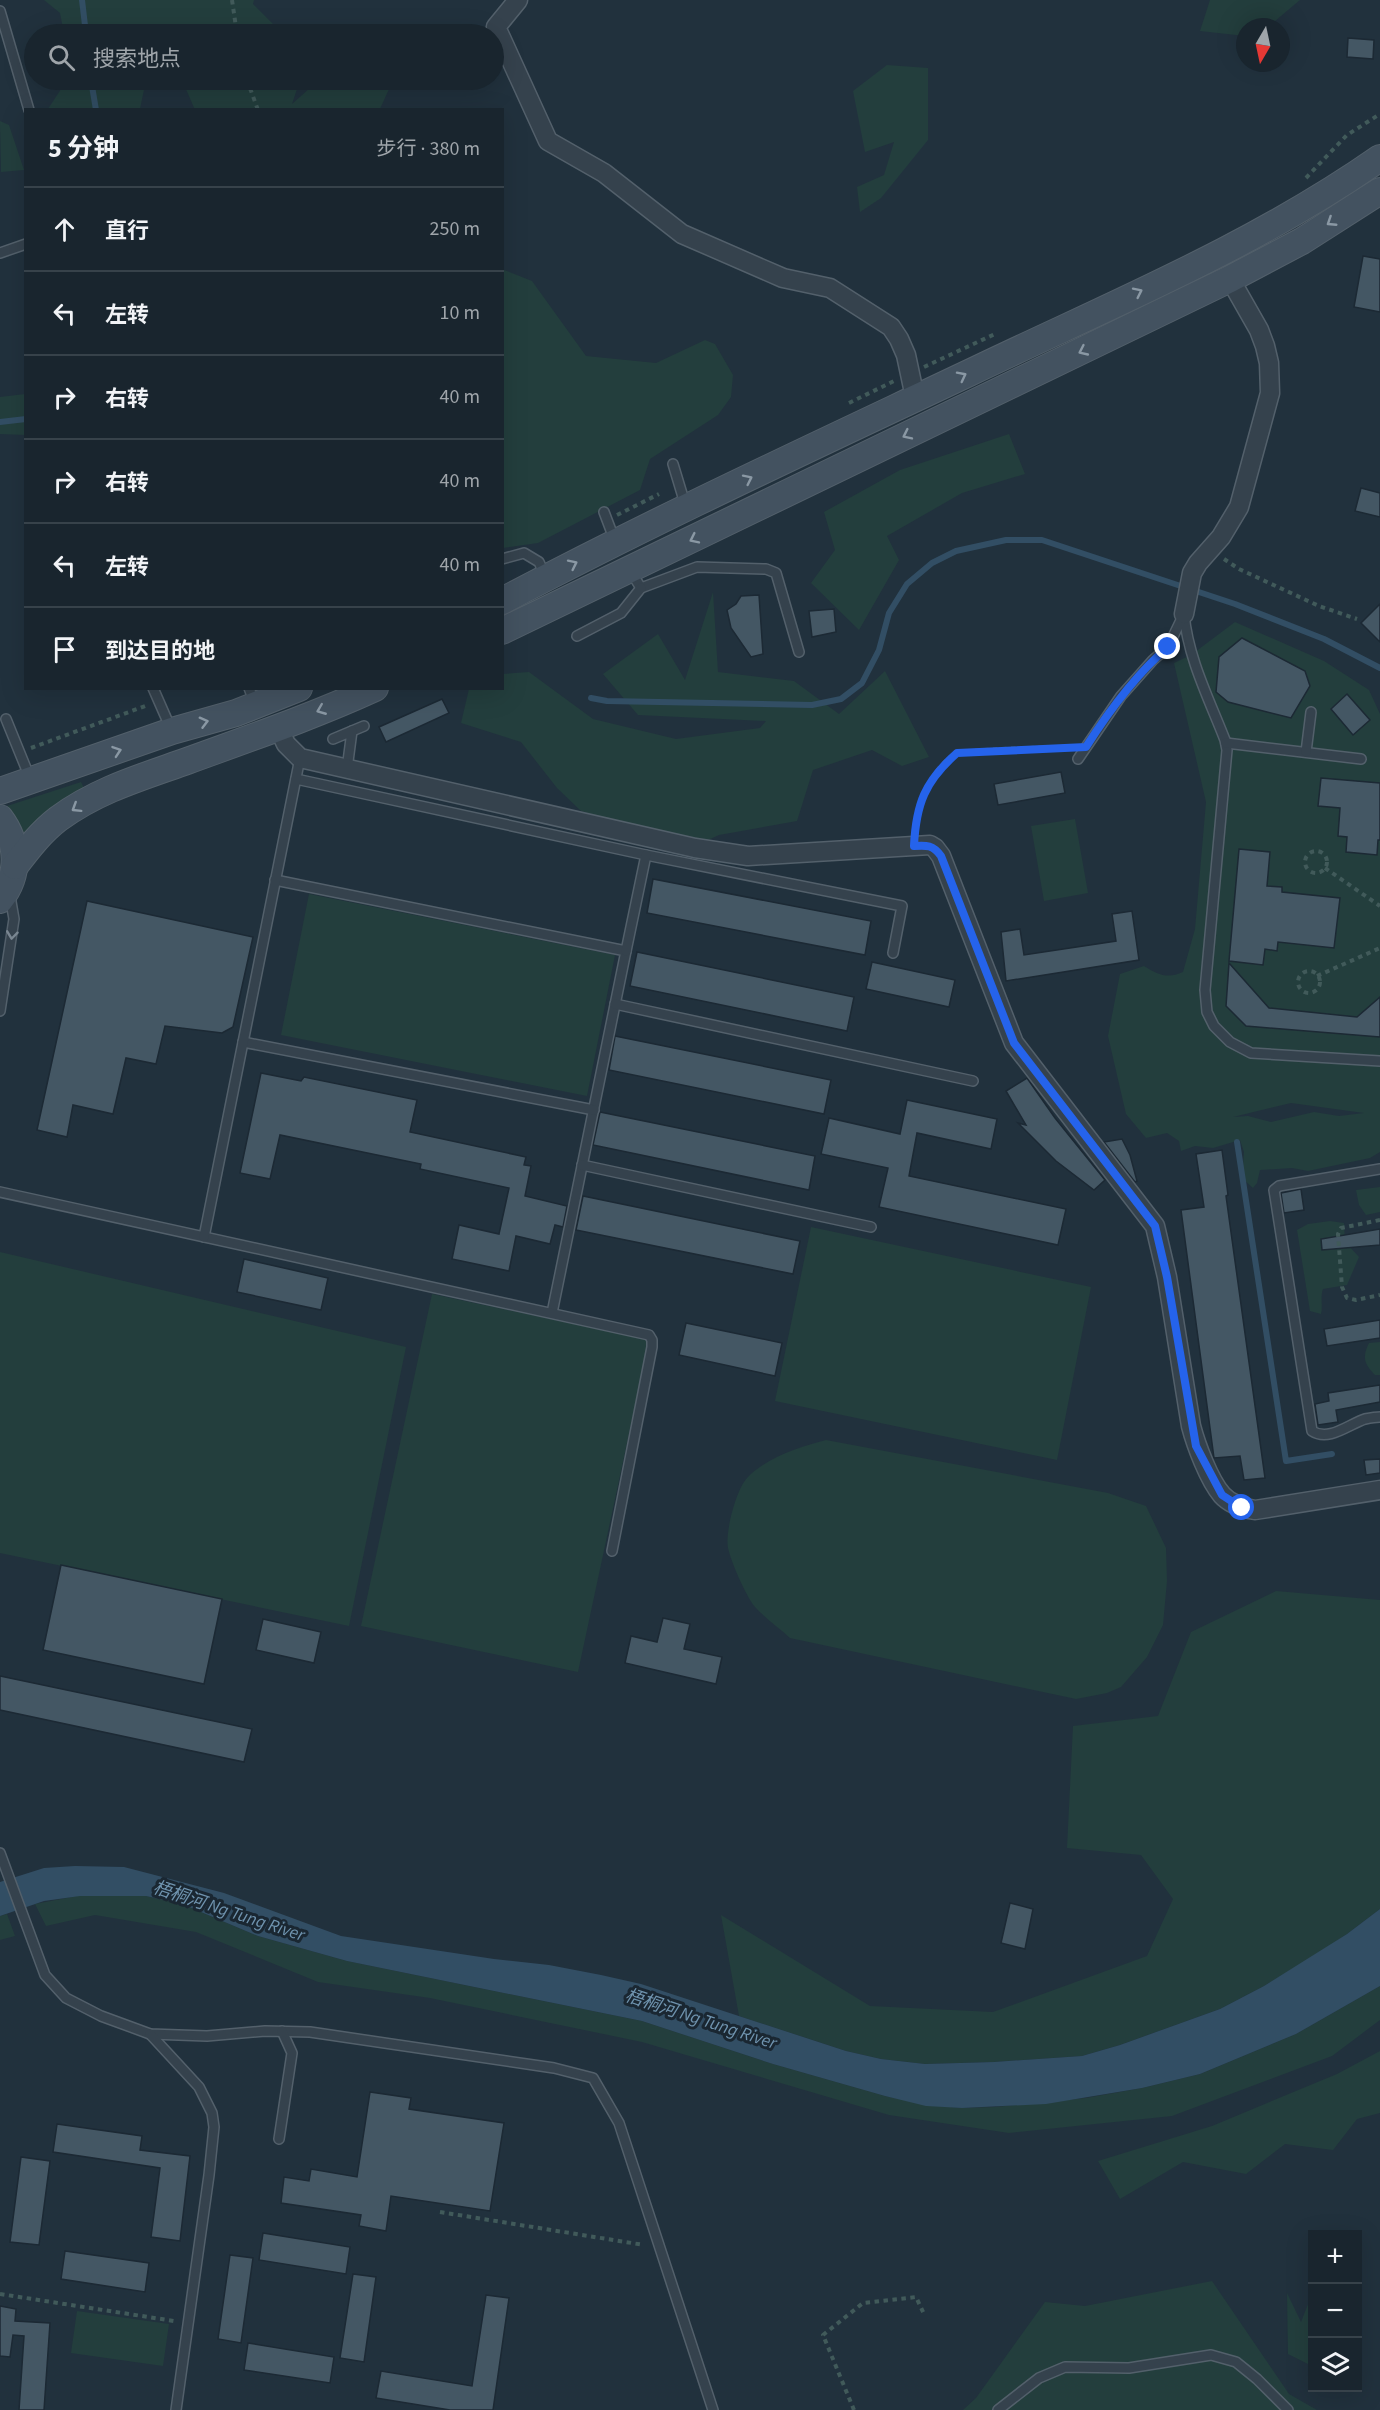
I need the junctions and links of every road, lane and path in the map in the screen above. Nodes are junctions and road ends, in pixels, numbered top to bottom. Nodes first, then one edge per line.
1 (232, 0) edge
2 (518, 0) edge
3 (0, 11) edge
4 (236, 24) edge
5 (498, 24) edge
6 (504, 45) edge
7 (251, 90) edge
8 (28, 108) edge
9 (257, 108) edge
10 (1380, 114) edge
11 (1380, 158) edge
12 (1298, 183) dead end
13 (1380, 191) edge
14 (24, 245) edge
15 (0, 253) edge
16 (1230, 279) junction
17 (1007, 328) dead end
18 (921, 368) dead end
19 (920, 395) junction
20 (674, 464) dead end
21 (668, 490) dead end
22 (687, 509) junction
23 (604, 512) dead end
24 (614, 516) dead end
25 (616, 543) junction
26 (1214, 553) junction
27 (504, 559) edge
28 (545, 578) junction
29 (635, 579) junction
30 (504, 600) edge
31 (1184, 614) junction
32 (1357, 619) dead end
33 (504, 630) edge
34 (577, 636) dead end
35 (799, 652) dead end
36 (154, 690) edge
37 (289, 690) edge
38 (370, 690) edge
39 (252, 697) edge
40 (149, 705) dead end
41 (1311, 712) dead end
42 (6, 719) dead end
43 (363, 726) dead end
44 (278, 727) junction
45 (172, 731) junction
46 (352, 731) junction
47 (333, 739) dead end
48 (1226, 743) junction
49 (1086, 747) junction
50 (29, 749) dead end
51 (1306, 752) junction
52 (300, 758) junction
53 (1078, 759) dead end
54 (1361, 759) dead end
55 (347, 769) junction
56 (296, 779) junction
57 (31, 780) junction
58 (0, 791) edge
59 (0, 819) edge
60 (914, 846) junction
61 (646, 855) junction
62 (1325, 868) junction
63 (275, 880) junction
64 (8, 885) edge
65 (1380, 906) edge
66 (1380, 948) edge
67 (626, 951) junction
68 (893, 953) dead end
69 (0, 969) edge
70 (1317, 976) junction
71 (5, 982) junction
72 (615, 1004) junction
73 (0, 1011) edge
74 (243, 1042) junction
75 (1380, 1061) edge
76 (973, 1081) dead end
77 (594, 1110) junction
78 (582, 1165) junction
79 (1380, 1168) edge
80 (0, 1192) edge
81 (1380, 1220) edge
82 (871, 1227) dead end
83 (204, 1237) junction
84 (1380, 1294) edge
85 (552, 1313) junction
86 (1380, 1417) edge
87 (1380, 1490) edge
88 (612, 1551) dead end
89 (0, 1853) edge
90 (282, 2031) junction
91 (150, 2034) junction
92 (279, 2139) dead end
93 (440, 2212) dead end
94 (660, 2247) junction
95 (0, 2294) edge
96 (924, 2314) dead end
97 (187, 2323) junction
98 (176, 2410) edge
99 (713, 2410) edge
100 (854, 2410) edge
101 (998, 2410) edge
102 (1288, 2410) edge

1 - 4 path
2 - 5 street
3 - 8 lane
6 - 19 street
7 - 9 path
10 - 12 path
19 -> 11 main road
13 -> 16 main road
14 - 15 lane
16 - 26 street
16 -> 29 main road
17 - 18 path
22 -> 19 main road
20 - 22 lane
21 - 24 path
22 - 25 main road
23 - 25 lane
28 -> 25 main road
26 - 31 street
26 - 32 path
27 - 28 lane
28 - 30 main road
29 - 33 main road
29 - 34 lane
29 - 35 lane
31 - 48 lane
31 - 49 lane
36 - 45 lane
37 - 39 main road
38 -> 44 main road
45 -> 39 main road
40 - 50 path
41 - 51 lane
42 - 57 lane
43 - 46 lane
44 - 52 street
44 -> 64 main road
57 -> 45 main road
46 - 47 lane
46 - 55 lane
48 - 51 lane
48 - 75 lane
49 - 53 lane
49 - 60 path
51 - 54 lane
52 - 55 street
52 - 56 lane
55 - 60 street
56 - 61 lane
56 - 63 lane
57 - 58 main road
59 - 64 main road
60 - 87 street
61 - 67 lane
61 - 68 lane
62 - 62 path
62 - 65 path
63 - 67 lane
63 - 74 lane
64 -> 71 lane
66 - 70 path
67 - 72 lane
69 - 71 lane
70 - 70 path
71 - 73 lane
72 - 76 lane
72 - 77 lane
74 - 77 lane
74 - 83 lane
77 - 78 lane
78 - 82 lane
78 - 85 lane
79 - 86 lane
80 - 83 lane
81 - 84 path
83 - 85 lane
85 - 88 lane
89 - 91 lane
90 - 91 lane
90 - 92 lane
90 - 94 lane
91 - 97 lane
93 - 94 path
94 - 99 lane
95 - 97 path
96 - 100 path
97 - 98 lane
101 - 102 lane

